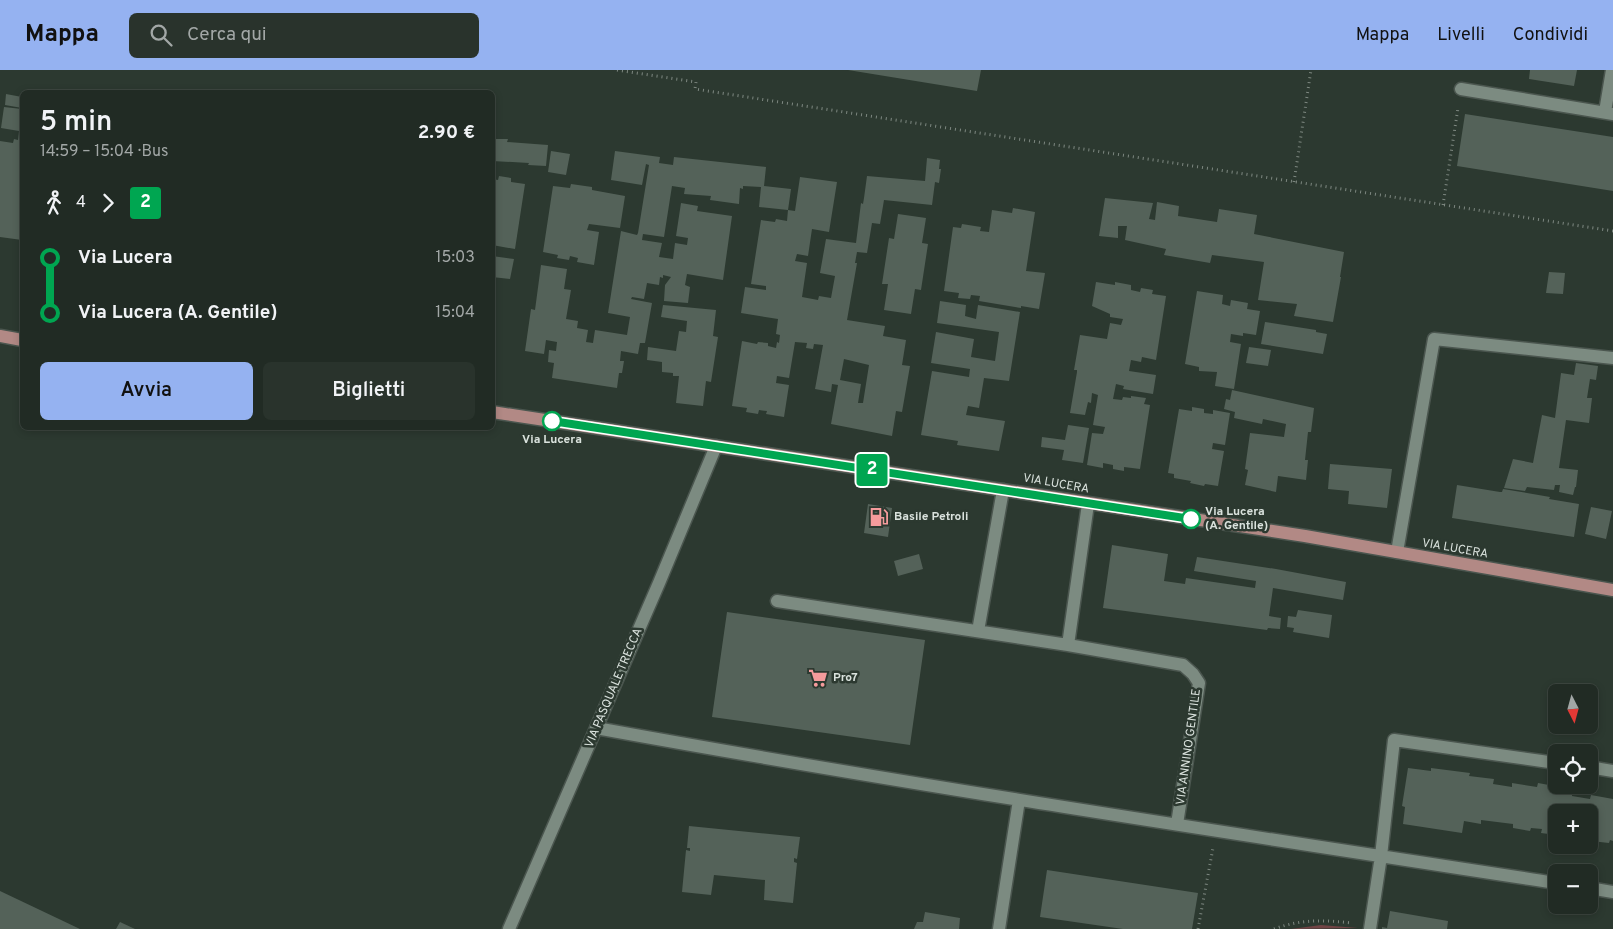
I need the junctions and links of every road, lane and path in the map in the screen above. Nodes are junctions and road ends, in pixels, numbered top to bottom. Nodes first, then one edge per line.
1 (617, 70) edge
2 (1311, 70) edge
3 (1612, 70) edge
4 (1461, 89) joint
5 (1609, 113) edge
6 (1294, 182) junction
7 (1443, 205) junction
8 (1613, 231) edge
9 (0, 336) edge
10 (20, 340) edge
11 (1613, 358) edge
12 (495, 412) edge
13 (716, 446) junction
14 (1003, 490) junction
15 (1088, 504) junction
16 (1398, 552) junction
17 (1613, 590) edge
18 (777, 601) dead end
19 (978, 631) junction
20 (1068, 645) junction
21 (596, 728) junction
22 (1548, 762) edge
23 (1598, 768) edge
24 (1613, 770) edge
25 (1019, 800) junction
26 (1177, 824) junction
27 (1216, 830) junction
28 (1380, 856) junction
29 (1548, 882) edge
30 (1598, 890) edge
31 (1613, 892) edge
32 (1356, 924) dead end
33 (509, 929) edge
34 (999, 929) edge
35 (1198, 929) edge
36 (1274, 929) edge
37 (1370, 929) edge

1 - 6 path
2 - 6 path
3 - 5 street
4 - 5 street
4 - 7 path
6 - 7 path
7 - 8 path
9 - 10 main road
11 - 16 street
12 - 13 main road, VIA LUCERA
13 - 14 main road, VIA LUCERA
13 - 21 street, VIA PASQUALE TRECCA
14 - 15 main road, VIA LUCERA
14 - 19 street
15 - 16 main road, VIA LUCERA
15 - 20 street
16 - 17 main road, VIA LUCERA
18 - 19 street, VIA ANNINO GENTILE
19 - 20 street, VIA ANNINO GENTILE
20 - 26 street, VIA ANNINO GENTILE
21 - 25 street, VIA ANNINO GENTILE
21 - 33 street, VIA PASQUALE TRECCA
22 - 28 street
23 - 24 street
25 - 26 street, VIA ANNINO GENTILE
25 - 34 street
26 - 27 street, VIA ANNINO GENTILE
27 - 28 street, VIA ANNINO GENTILE
27 - 35 path
28 - 29 street, VIA ANNINO GENTILE
28 - 37 street
30 - 31 street
32 - 36 path

